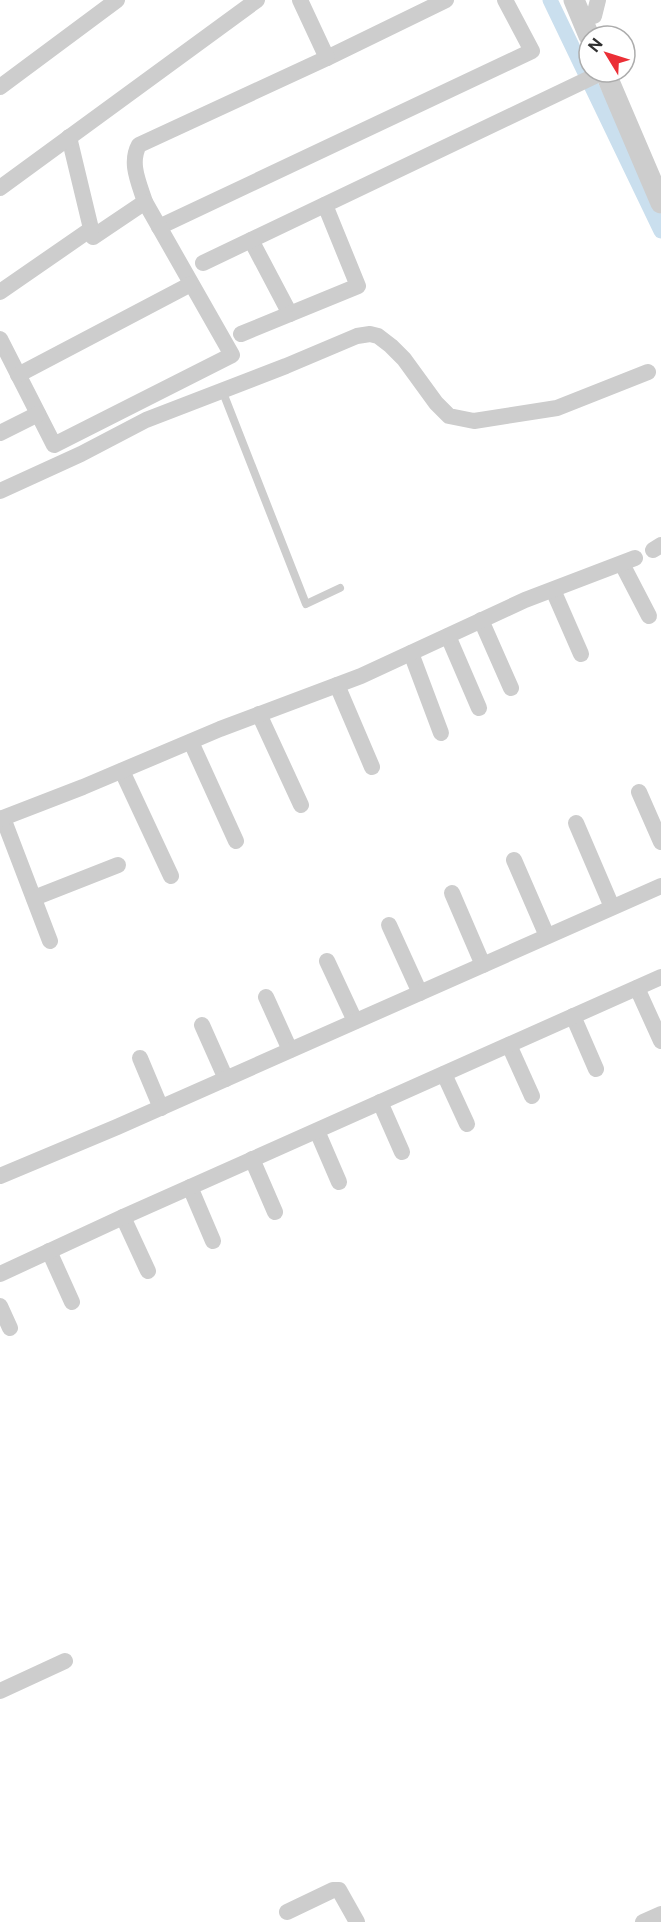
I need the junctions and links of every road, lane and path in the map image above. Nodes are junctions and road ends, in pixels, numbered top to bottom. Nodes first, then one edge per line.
1 (117, 0) edge
2 (257, 0) edge
3 (300, 0) edge
4 (446, 0) edge
5 (505, 0) edge
6 (574, 0) edge
7 (594, 17) edge
8 (327, 58) junction
9 (578, 84) edge
10 (609, 84) edge
11 (0, 87) edge
12 (69, 137) junction
13 (0, 188) edge
14 (145, 202) junction
15 (661, 203) edge
16 (325, 205) junction
17 (159, 226) junction
18 (92, 229) junction
19 (251, 240) junction
20 (203, 263) dead end
21 (191, 284) junction
22 (0, 292) edge
23 (290, 314) junction
24 (241, 334) dead end
25 (1, 342) edge
26 (648, 372) dead end
27 (18, 375) junction
28 (222, 390) junction
29 (38, 414) junction
30 (0, 433) edge
31 (0, 490) edge
32 (340, 588) dead end
33 (553, 590) junction
34 (649, 616) dead end
35 (481, 620) junction
36 (448, 636) junction
37 (411, 653) junction
38 (581, 654) dead end
39 (337, 685) junction
40 (511, 688) dead end
41 (479, 708) dead end
42 (259, 714) junction
43 (441, 732) dead end
44 (191, 741) junction
45 (372, 767) dead end
46 (122, 771) junction
47 (639, 792) dead end
48 (302, 805) dead end
49 (1, 818) edge
50 (576, 823) dead end
51 (236, 841) dead end
52 (661, 842) edge
53 (514, 860) dead end
54 (118, 865) dead end
55 (171, 876) dead end
56 (661, 886) edge
57 (452, 893) dead end
58 (34, 898) junction
59 (612, 907) junction
60 (389, 925) dead end
61 (547, 936) junction
62 (50, 940) dead end
63 (327, 961) dead end
64 (483, 965) junction
65 (661, 977) edge
66 (637, 988) junction
67 (420, 993) junction
68 (266, 997) dead end
69 (573, 1016) junction
70 (355, 1021) junction
71 (202, 1025) dead end
72 (661, 1041) edge
73 (509, 1045) junction
74 (290, 1050) junction
75 (140, 1058) dead end
76 (596, 1069) dead end
77 (444, 1074) junction
78 (226, 1079) junction
79 (532, 1096) dead end
80 (380, 1102) junction
81 (161, 1108) junction
82 (467, 1124) dead end
83 (316, 1131) junction
84 (402, 1152) dead end
85 (252, 1159) junction
86 (0, 1176) edge
87 (339, 1182) dead end
88 (190, 1187) junction
89 (275, 1212) dead end
90 (123, 1217) junction
91 (213, 1240) dead end
92 (49, 1251) junction
93 (148, 1271) dead end
94 (0, 1274) edge
95 (72, 1302) dead end
96 (0, 1306) edge
97 (10, 1328) dead end
98 (65, 1661) dead end
99 (0, 1691) edge
100 (287, 1912) dead end
101 (661, 1914) edge
102 (355, 1921) edge
103 (643, 1922) edge

1 - 11 street
2 - 12 street
3 - 8 street
4 - 8 street
5 - 17 street
6 - 7 street
8 - 14 street
9 - 16 street
10 - 15 street
12 - 13 street
12 - 18 street
14 - 17 street
14 - 18 street
16 - 19 street
16 - 23 street
17 - 21 street
18 - 22 street
19 - 20 street
19 - 23 street
21 - 27 street
21 - 29 street
23 - 24 street
25 - 27 street
26 - 28 street
27 - 29 street
28 - 31 street
28 - 32 lane
29 - 30 street
33 - 34 street
33 - 35 street
33 - 38 street
35 - 36 street
35 - 40 street
36 - 37 street
36 - 41 street
37 - 39 street
37 - 43 street
39 - 42 street
39 - 45 street
42 - 44 street
42 - 48 street
44 - 46 street
44 - 51 street
46 - 49 street
46 - 55 street
47 - 52 street
49 - 58 street
50 - 59 street
53 - 61 street
54 - 58 street
56 - 59 street
57 - 64 street
58 - 62 street
59 - 61 street
60 - 67 street
61 - 64 street
63 - 70 street
64 - 67 street
65 - 66 street
66 - 69 street
66 - 72 street
67 - 70 street
68 - 74 street
69 - 73 street
69 - 76 street
70 - 74 street
71 - 78 street
73 - 77 street
73 - 79 street
74 - 78 street
75 - 81 street
77 - 80 street
77 - 82 street
78 - 81 street
80 - 83 street
80 - 84 street
81 - 86 street
83 - 85 street
83 - 87 street
85 - 88 street
85 - 89 street
88 - 90 street
88 - 91 street
90 - 92 street
90 - 93 street
92 - 94 street
92 - 95 street
96 - 97 street
98 - 99 street
100 - 102 street
101 - 103 street

